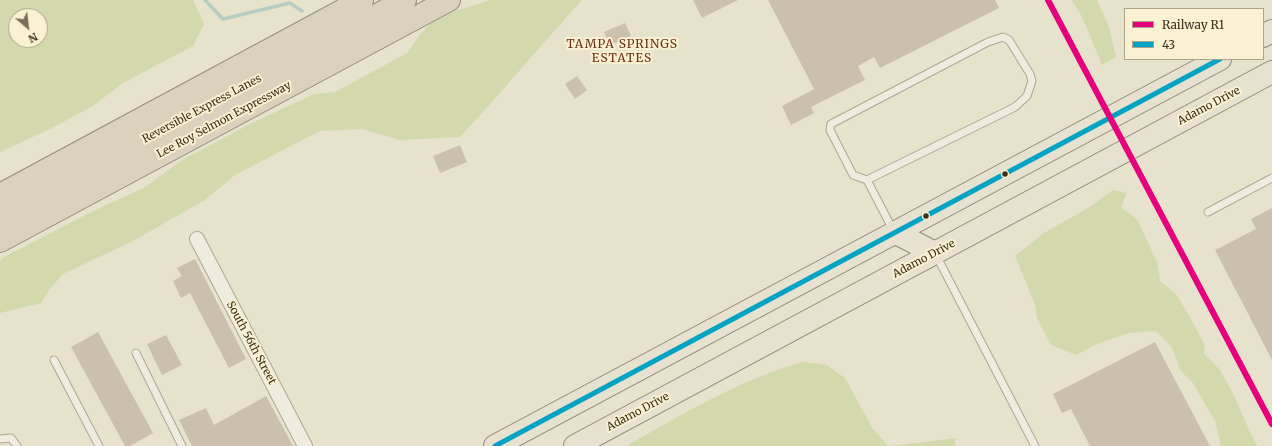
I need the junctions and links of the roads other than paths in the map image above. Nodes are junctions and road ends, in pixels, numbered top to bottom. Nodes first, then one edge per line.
1 (362, 0) edge
2 (404, 0) edge
3 (449, 0) edge
4 (1218, 60) edge
5 (1272, 72) edge
6 (1272, 178) edge
7 (867, 180) junction
8 (0, 195) edge
9 (1208, 212) dead end
10 (0, 217) edge
11 (894, 232) junction
12 (197, 239) dead end
13 (0, 240) edge
14 (935, 253) junction
15 (136, 353) dead end
16 (54, 360) dead end
17 (0, 439) edge
18 (17, 446) edge
19 (99, 446) edge
20 (182, 446) edge
21 (305, 446) edge
22 (495, 446) edge
23 (575, 446) edge
24 (1035, 446) edge

1 - 8 highway
2 - 10 highway, Reversible Express Lanes
3 - 13 highway, Lee Roy Selmon Expressway
4 - 11 main road
5 - 14 main road, Adamo Drive
6 - 9 lane
7 - 7 lane
7 - 11 lane
11 - 14 main road
11 - 22 main road
12 - 21 street, South 56th Street
14 - 23 main road, Adamo Drive
14 - 24 lane
15 - 20 lane
16 - 19 lane
17 - 18 lane

